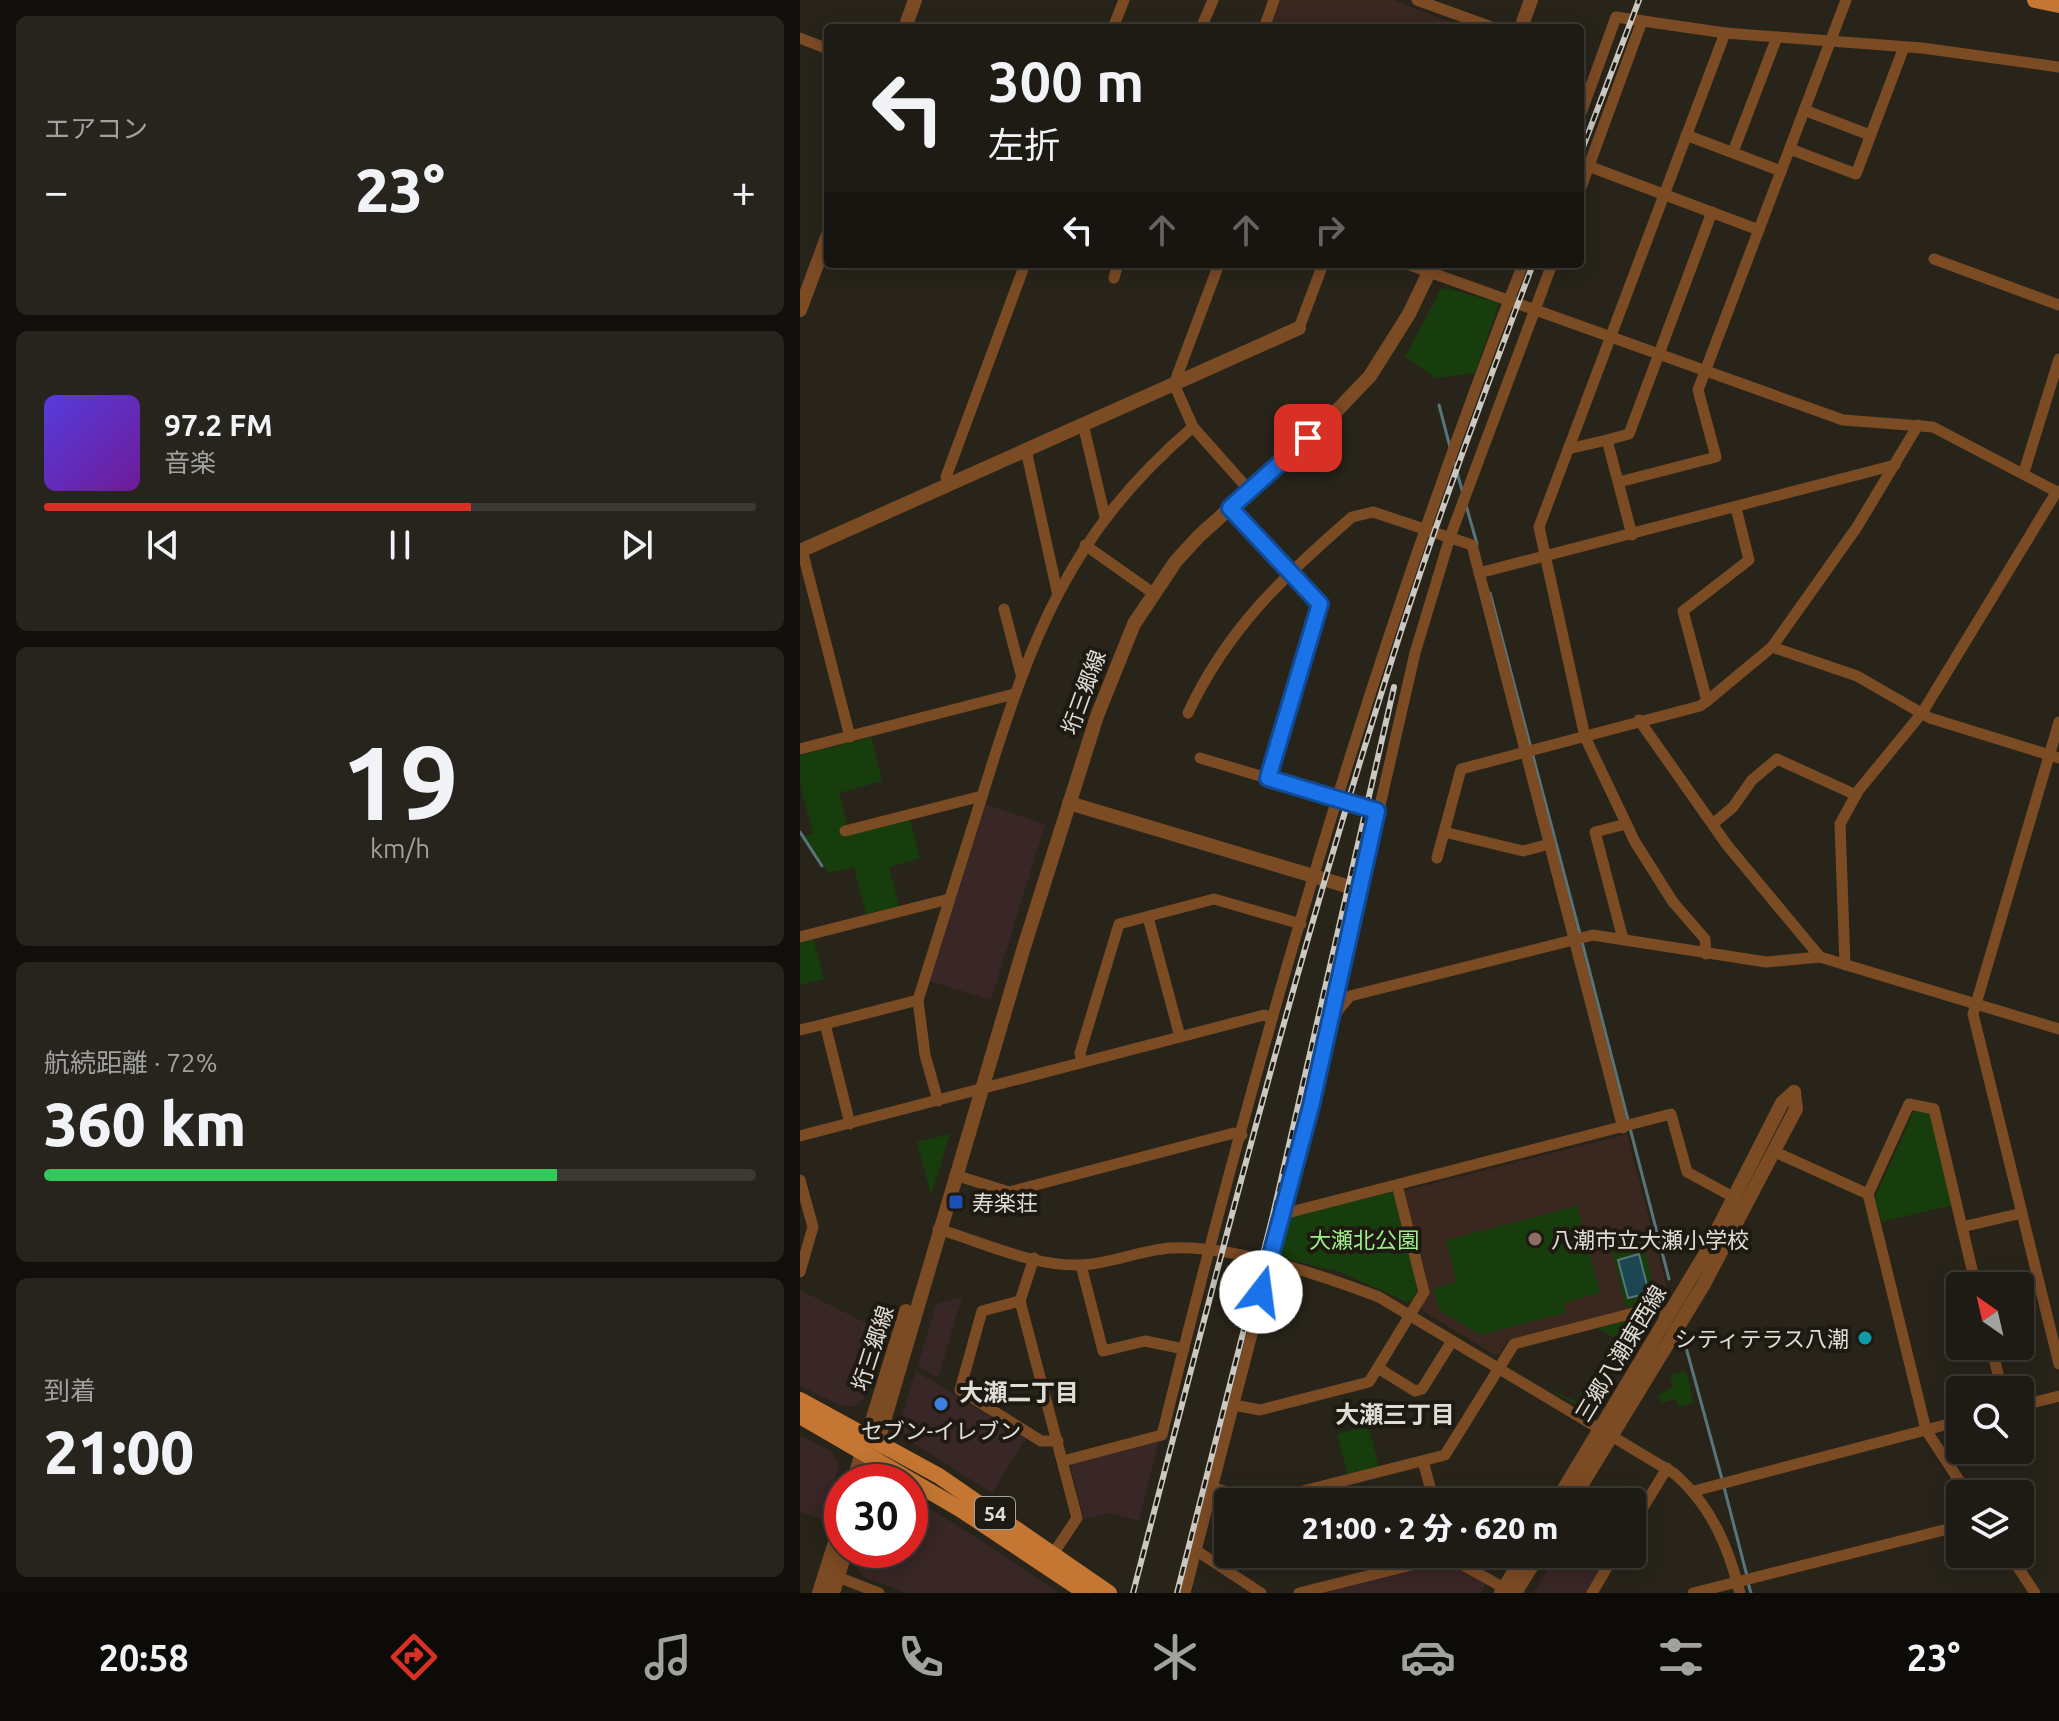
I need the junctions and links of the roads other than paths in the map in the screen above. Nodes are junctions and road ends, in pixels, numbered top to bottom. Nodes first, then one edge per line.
1 (915, 0) edge
2 (1124, 0) edge
3 (1213, 0) edge
4 (1274, 0) edge
5 (1417, 0) edge
6 (1531, 0) edge
7 (1846, 0) edge
8 (2035, 0) edge
9 (2059, 5) edge
10 (1642, 21) junction
11 (906, 24) edge
12 (1115, 24) edge
13 (1203, 24) edge
14 (1265, 24) edge
15 (1483, 24) edge
16 (1522, 24) edge
17 (1725, 33) junction
18 (1777, 37) junction
19 (800, 38) edge
20 (1830, 41) junction
21 (824, 47) edge
22 (1904, 47) junction
23 (2059, 67) edge
24 (1584, 105) edge
25 (1804, 110) junction
26 (1686, 135) junction
27 (1870, 135) junction
28 (1790, 149) junction
29 (1733, 152) junction
30 (1584, 165) edge
31 (1781, 171) junction
32 (1664, 195) junction
33 (1712, 212) junction
34 (1759, 230) junction
35 (824, 246) edge
36 (1934, 259) dead end
37 (1024, 268) edge
38 (1117, 268) edge
39 (1218, 268) edge
40 (1322, 268) edge
41 (1431, 268) edge
42 (1521, 268) edge
43 (1551, 268) edge
44 (1114, 278) dead end
45 (1509, 299) junction
46 (2059, 305) edge
47 (1536, 309) junction
48 (800, 310) edge
49 (1299, 328) joint
50 (1612, 337) junction
51 (1659, 354) junction
52 (2059, 359) edge
53 (1704, 370) junction
54 (1174, 384) junction
55 (1083, 424) junction
56 (1918, 425) junction
57 (1193, 427) junction
58 (1607, 440) junction
59 (1568, 449) junction
60 (1026, 450) junction
61 (1895, 465) junction
62 (2024, 472) junction
63 (1619, 482) junction
64 (950, 485) junction
65 (1249, 490) junction
66 (2058, 492) edge
67 (1230, 508) junction
68 (1736, 508) junction
69 (1105, 517) junction
70 (1426, 529) junction
71 (1632, 535) junction
72 (1450, 537) junction
73 (1085, 545) junction
74 (801, 551) edge
75 (1545, 556) junction
76 (1290, 571) junction
77 (1485, 572) junction
78 (1057, 591) junction
79 (1153, 593) junction
80 (1004, 609) dead end
81 (1772, 647) junction
82 (1021, 675) junction
83 (1014, 694) junction
84 (1707, 701) junction
85 (1188, 713) dead end
86 (1922, 713) junction
87 (1639, 720) junction
88 (2059, 722) edge
89 (850, 737) junction
90 (1585, 737) junction
91 (800, 749) edge
92 (1531, 751) junction
93 (2054, 757) edge
94 (1200, 758) dead end
95 (1268, 778) junction
96 (1856, 795) junction
97 (982, 796) junction
98 (1338, 799) junction
99 (1069, 803) junction
100 (1377, 811) junction
101 (1714, 823) junction
102 (1626, 824) junction
103 (845, 831) dead end
104 (1444, 832) junction
105 (1550, 844) junction
106 (1437, 858) dead end
107 (1315, 877) junction
108 (1360, 890) junction
109 (949, 899) junction
110 (1148, 917) junction
111 (1301, 924) junction
112 (1580, 936) junction
113 (800, 937) edge
114 (1623, 939) junction
115 (1706, 954) junction
116 (1820, 957) junction
117 (1845, 965) junction
118 (918, 1000) junction
119 (1976, 1005) junction
120 (1333, 1014) junction
121 (1272, 1018) junction
122 (825, 1024) junction
123 (2059, 1029) edge
124 (800, 1030) edge
125 (1180, 1037) junction
126 (1082, 1062) junction
127 (980, 1090) junction
128 (938, 1101) junction
129 (850, 1124) junction
130 (1628, 1126) junction
131 (1242, 1135) junction
132 (800, 1136) edge
133 (1775, 1152) junction
134 (955, 1175) junction
135 (800, 1180) edge
136 (1397, 1185) junction
137 (1868, 1194) junction
138 (1735, 1198) junction
139 (2022, 1213) junction
140 (1283, 1214) junction
141 (1962, 1227) junction
142 (938, 1229) junction
143 (1211, 1249) junction
144 (1034, 1258) junction
145 (1268, 1264) junction
146 (1081, 1265) junction
147 (800, 1272) edge
148 (1973, 1272) edge
149 (1020, 1301) junction
150 (1668, 1315) junction
151 (1410, 1316) junction
152 (1452, 1341) junction
153 (1184, 1349) junction
154 (2059, 1364) edge
155 (1378, 1368) junction
156 (1497, 1368) junction
157 (2059, 1396) edge
158 (800, 1400) edge
159 (2034, 1402) edge
160 (1234, 1405) junction
161 (800, 1416) edge
162 (1946, 1425) edge
163 (1926, 1430) junction
164 (1606, 1432) junction
165 (872, 1437) junction
166 (1058, 1441) junction
167 (868, 1454) junction
168 (1063, 1461) junction
169 (1423, 1461) junction
170 (863, 1464) edge
171 (867, 1464) edge
172 (1667, 1468) junction
173 (1959, 1480) edge
174 (1213, 1488) junction
175 (1430, 1488) edge
176 (1566, 1488) edge
177 (1578, 1488) edge
178 (1694, 1491) junction
179 (1646, 1503) edge
180 (1946, 1530) edge
181 (1197, 1551) junction
182 (1053, 1554) junction
183 (827, 1568) edge
184 (841, 1568) edge
185 (1396, 1568) edge
186 (1469, 1568) edge
187 (1518, 1568) edge
188 (1527, 1568) edge
189 (1607, 1568) edge
190 (2018, 1568) edge
191 (838, 1577) junction
192 (1743, 1583) edge
193 (1507, 1591) edge
194 (819, 1593) edge
195 (833, 1593) edge
196 (879, 1593) edge
197 (1086, 1593) edge
198 (1109, 1593) edge
199 (1185, 1593) edge
200 (1261, 1593) edge
201 (1299, 1593) edge
202 (1592, 1593) edge
203 (1693, 1593) edge
204 (2035, 1593) edge

1 - 11 street
2 - 12 street
3 - 13 street
4 - 14 street
5 - 15 street
6 - 16 street
7 - 20 street
8 - 9 main road
10 - 17 street
10 - 24 street
10 - 30 street
17 - 18 street
17 - 26 street
18 - 20 street
18 - 29 street
19 - 21 street
20 - 22 street
20 - 25 street
22 - 23 street
22 - 27 street
25 - 27 street
25 - 28 street
26 - 29 street
26 - 32 street
27 - 28 street
28 - 31 street
29 - 31 street
30 - 32 street
31 - 34 street
32 - 33 street
32 - 50 street
33 - 34 street
33 - 51 street
34 - 53 street
35 - 48 street
36 - 46 street
37 - 64 street
38 - 44 street
39 - 54 street
40 - 49 street
41 - 45 street
41 - 65 street, 垳三郷線
42 - 45 street
43 - 47 street
45 - 47 street
45 - 70 street
47 - 50 street
47 - 72 street
49 - 54 street
50 - 51 street
50 - 59 street
51 - 53 street
51 - 58 street
52 - 62 street
53 - 56 street
53 - 63 street
54 - 55 street
54 - 57 street
55 - 60 street
55 - 69 street
56 - 61 street
56 - 62 street
57 - 65 street
57 - 69 street
58 - 59 street
58 - 63 street
59 - 75 street
60 - 64 street
60 - 78 street
61 - 68 street
61 - 81 street
62 - 66 street
63 - 71 street
64 - 74 street
65 - 67 street, 垳三郷線
66 - 86 street
67 - 76 street
67 - 79 street, 垳三郷線
68 - 71 street
68 - 84 street
69 - 73 street
70 - 72 street
70 - 76 street
70 - 98 street
71 - 75 street
72 - 77 street
72 - 100 street
73 - 78 street
73 - 79 street
74 - 89 street
75 - 77 street
75 - 90 street
76 - 85 street
76 - 95 street
77 - 92 street
78 - 82 street
79 - 99 street, 垳三郷線
80 - 82 street
81 - 84 street
81 - 86 street
82 - 83 street
83 - 89 street
83 - 97 street
84 - 87 street
86 - 93 street
86 - 96 street
87 - 90 street
87 - 101 street
88 - 93 street
89 - 91 street
90 - 92 street
90 - 102 street
92 - 104 street
92 - 105 street
93 - 119 street
94 - 95 street
95 - 98 street
96 - 101 street
96 - 117 street
97 - 103 street
97 - 109 street
98 - 100 street
98 - 107 street
99 - 107 street
99 - 127 street, 垳三郷線
100 - 108 street
101 - 116 street
102 - 114 street
102 - 115 street
104 - 105 street
104 - 106 street
105 - 112 street
107 - 108 street
107 - 111 street
108 - 120 street
109 - 113 street
109 - 118 street
110 - 111 street
110 - 125 street
110 - 126 street
111 - 121 street
112 - 114 street
112 - 120 street
112 - 130 street
114 - 115 street
115 - 116 street
116 - 117 street
117 - 119 street
118 - 122 street
118 - 128 street
119 - 123 street
119 - 139 street
120 - 140 street
121 - 125 street
121 - 131 street
122 - 124 street
122 - 129 street
125 - 126 street
126 - 127 street
127 - 128 street
127 - 134 street, 垳三郷線
128 - 129 street
129 - 132 street
130 - 136 street
130 - 138 street
131 - 134 street
131 - 143 street
133 - 137 street
133 - 138 street, 三郷八潮東西線
133 - 164 street, 三郷八潮東西線
134 - 142 street, 垳三郷線
135 - 147 street
136 - 140 street
136 - 151 street
137 - 141 street
137 - 163 street
138 - 150 street, 三郷八潮東西線
139 - 141 street
139 - 154 street
140 - 145 street
141 - 148 street
142 - 144 street
142 - 165 street, 垳三郷線
143 - 145 street
143 - 146 street
143 - 153 street
144 - 146 street
144 - 149 street
145 - 151 street
145 - 160 street
146 - 153 street
149 - 166 street
149 - 166 street
150 - 156 street
150 - 164 street, 三郷八潮東西線
151 - 152 street
151 - 155 street
152 - 155 street
152 - 156 street
153 - 168 street
155 - 160 street
156 - 164 street
156 - 169 street
157 - 159 street
158 - 165 main road, 54
160 - 174 street
161 - 167 main road, 54
162 - 163 street
163 - 173 street
163 - 178 street
164 - 172 street
164 - 176 street, 三郷八潮東西線
164 - 177 street, 三郷八潮東西線
165 - 167 street, 垳三郷線
165 - 182 main road, 54
166 - 168 street
167 - 170 street, 垳三郷線
167 - 171 street, 垳三郷線
167 - 197 main road, 54
168 - 182 street
169 - 174 street
169 - 175 street
172 - 178 street
172 - 179 street
174 - 181 street
178 - 192 street
180 - 192 street
181 - 199 street
181 - 200 street
182 - 198 main road, 54
183 - 194 street
184 - 191 street
185 - 201 street
186 - 193 street
187 - 193 street
188 - 193 street
189 - 202 street
190 - 204 street
191 - 195 street
191 - 196 street
192 - 203 street

